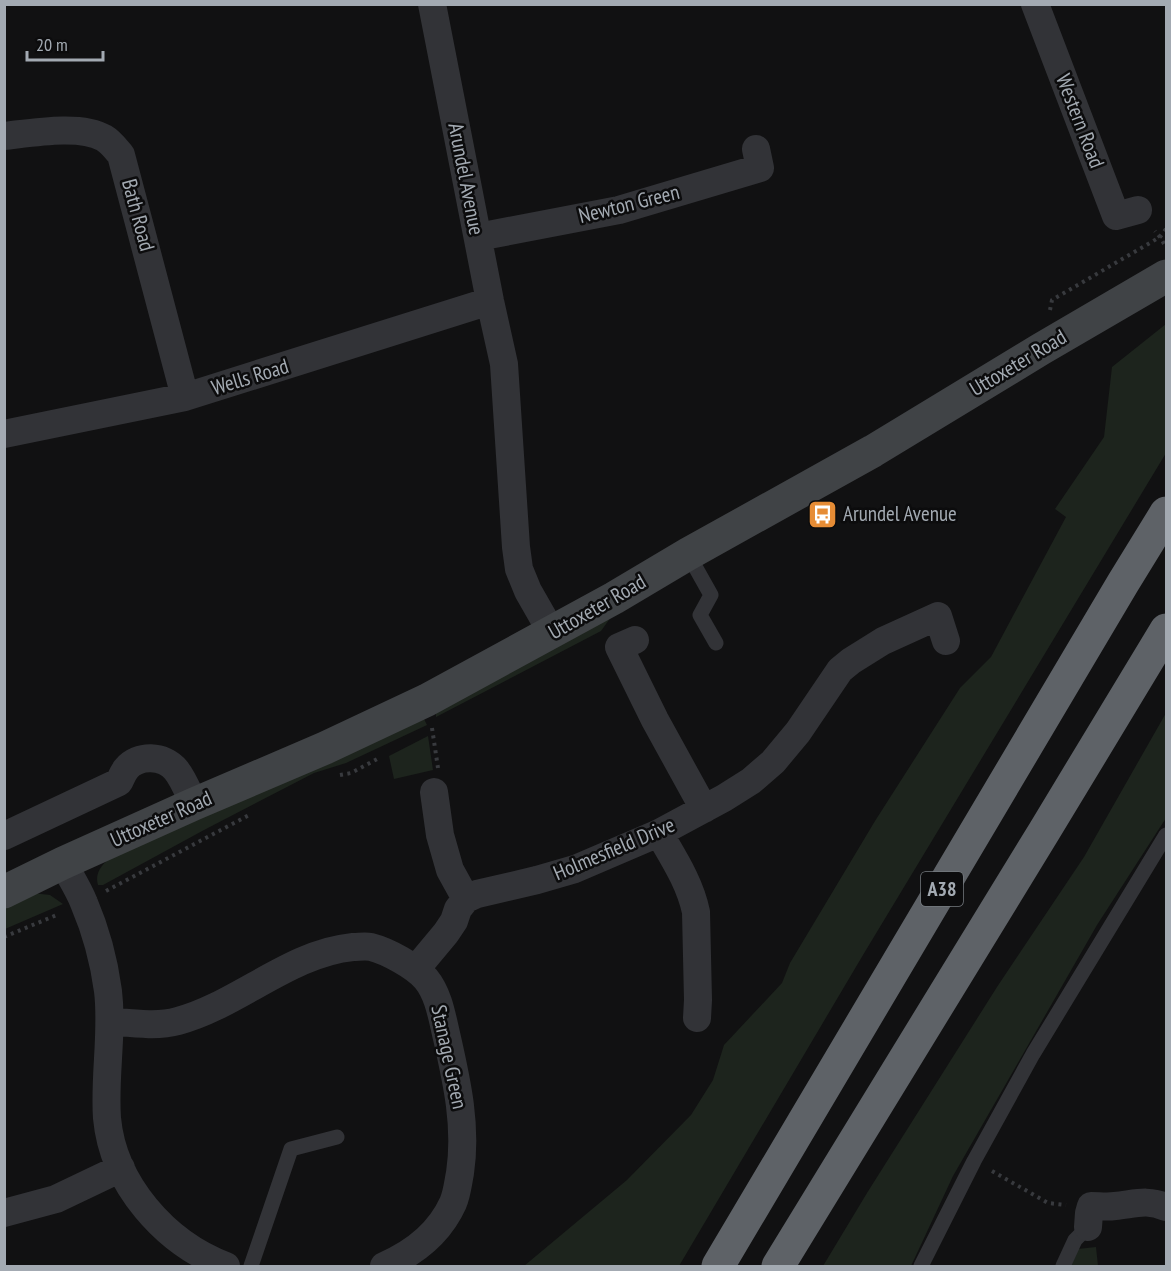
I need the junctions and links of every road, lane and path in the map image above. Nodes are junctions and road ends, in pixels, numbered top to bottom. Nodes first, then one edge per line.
1 (432, 4) edge
2 (1035, 4) edge
3 (4, 135) edge
4 (756, 149) dead end
5 (1138, 210) dead end
6 (1167, 230) edge
7 (478, 237) junction
8 (1160, 237) junction
9 (1167, 247) edge
10 (1167, 276) edge
11 (1052, 300) dead end
12 (490, 301) junction
13 (185, 397) junction
14 (4, 434) edge
15 (1167, 513) edge
16 (688, 554) junction
17 (1167, 630) edge
18 (552, 633) junction
19 (635, 640) dead end
20 (946, 641) dead end
21 (716, 643) dead end
22 (427, 700) junction
23 (381, 756) dead end
24 (330, 777) dead end
25 (434, 792) joint
26 (194, 804) junction
27 (704, 809) junction
28 (260, 810) dead end
29 (659, 833) junction
30 (1167, 835) edge
31 (4, 836) edge
32 (63, 863) junction
33 (4, 892) edge
34 (466, 899) junction
35 (84, 903) junction
36 (4, 937) edge
37 (416, 969) junction
38 (697, 1017) dead end
39 (110, 1021) junction
40 (337, 1137) dead end
41 (974, 1161) junction
42 (121, 1168) junction
43 (1167, 1208) edge
44 (4, 1213) edge
45 (1089, 1220) junction
46 (226, 1266) edge
47 (251, 1266) edge
48 (384, 1266) edge
49 (718, 1266) edge
50 (778, 1266) edge
51 (921, 1266) edge
52 (1064, 1266) edge

1 - 7 street, Arundel Avenue
2 - 5 street, Western Road
3 - 13 street, Bath Road
4 - 7 street, Newton Green
6 - 8 path
7 - 12 street, Arundel Avenue
8 - 9 path
8 - 11 path
10 - 16 main road, Uttoxeter Road
12 - 13 street, Wells Road
12 - 18 street, Arundel Avenue
13 - 14 street, Wells Road
15 - 49 highway, A38
16 - 18 main road, Uttoxeter Road
16 - 21 lane
17 - 50 highway, A38
18 - 22 main road, Uttoxeter Road
19 - 27 street
20 - 27 street, Holmesfield Drive
22 - 25 path
22 - 26 main road, Uttoxeter Road
23 - 24 path
25 - 34 street
26 - 31 street
26 - 32 main road, Uttoxeter Road
27 - 29 street, Holmesfield Drive
28 - 35 path
29 - 34 street, Holmesfield Drive
29 - 38 street
30 - 41 lane
32 - 33 main road, Uttoxeter Road
32 - 35 street
34 - 37 street
35 - 36 path
35 - 39 street
37 - 39 street, Stanage Green
37 - 48 street, Stanage Green
39 - 42 street
40 - 47 lane
41 - 45 path
41 - 51 lane
42 - 44 street
42 - 46 street
43 - 45 street
45 - 52 lane

